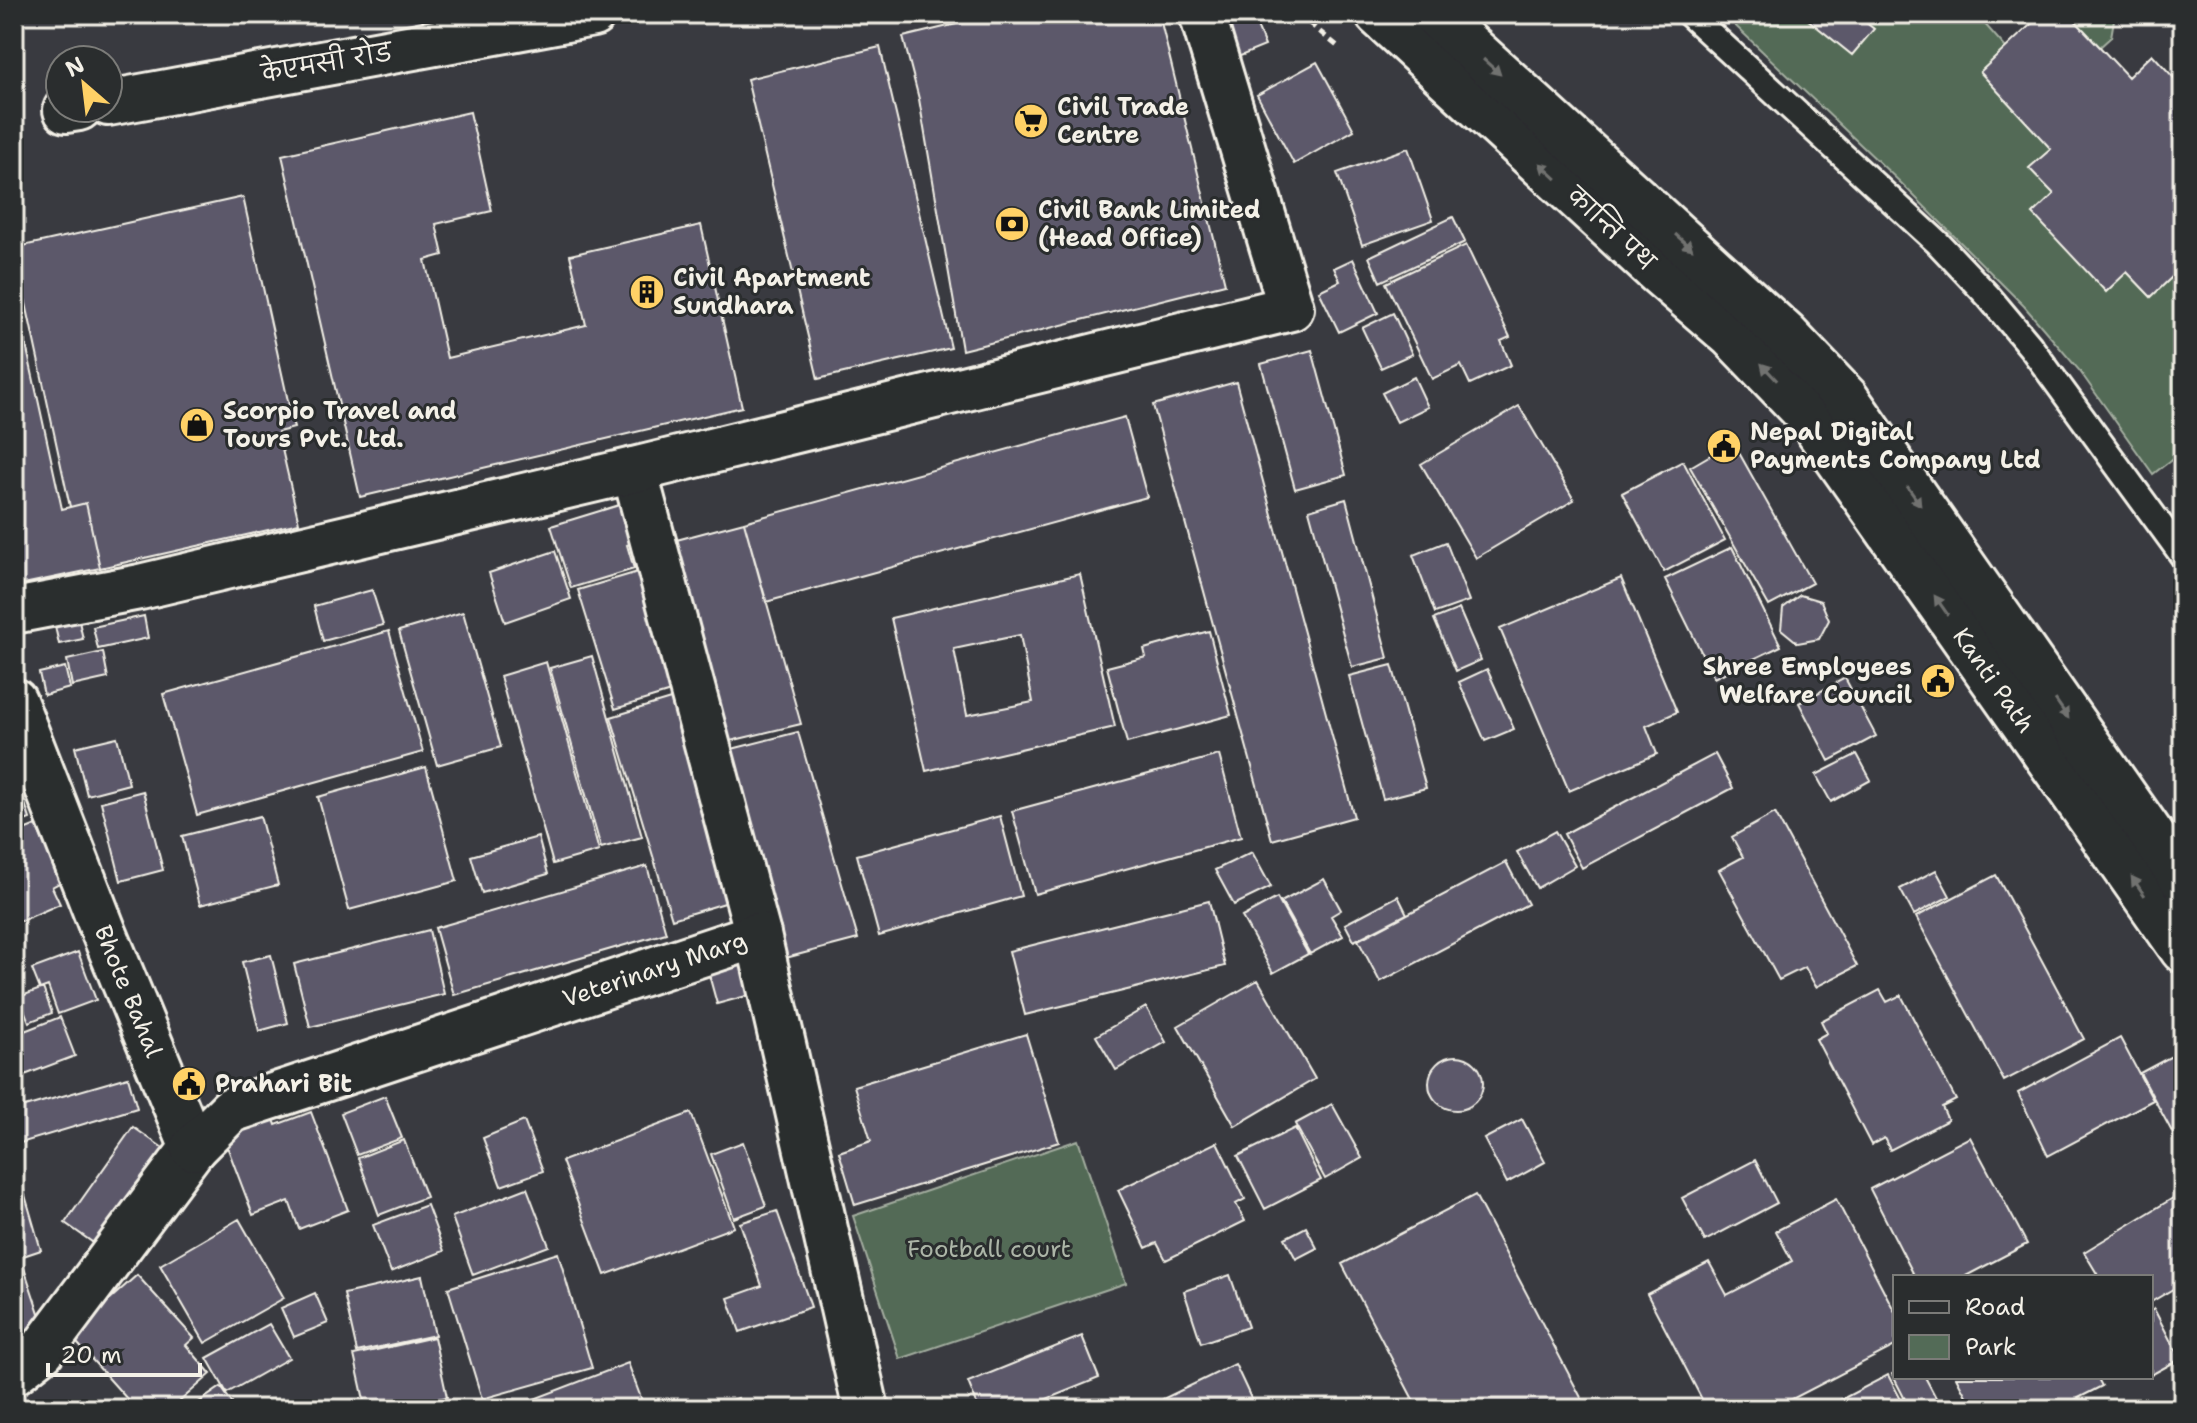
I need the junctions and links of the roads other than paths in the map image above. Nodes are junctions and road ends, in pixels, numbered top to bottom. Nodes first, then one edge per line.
1 (593, 14) edge
2 (1202, 14) edge
3 (1378, 14) edge
4 (1689, 14) edge
5 (1425, 31) edge
6 (124, 100) edge
7 (1805, 412) joint
8 (634, 470) junction
9 (2183, 556) edge
10 (14, 611) edge
11 (14, 701) edge
12 (2183, 880) edge
13 (758, 935) junction
14 (2183, 950) edge
15 (193, 1148) junction
16 (14, 1372) edge
17 (866, 1409) edge

1 - 6 street, केएमसी रोड
2 - 8 street
3 - 5 street
4 - 9 lane
7 -> 5 street, कान्ति पथ
5 -> 12 street
14 -> 7 street, Kanti Path
8 - 10 street
8 - 13 street
11 - 15 street, Bhote Bahal
13 - 15 street, Veterinary Marg
13 - 17 street, Veterinary Marg
15 - 16 street

